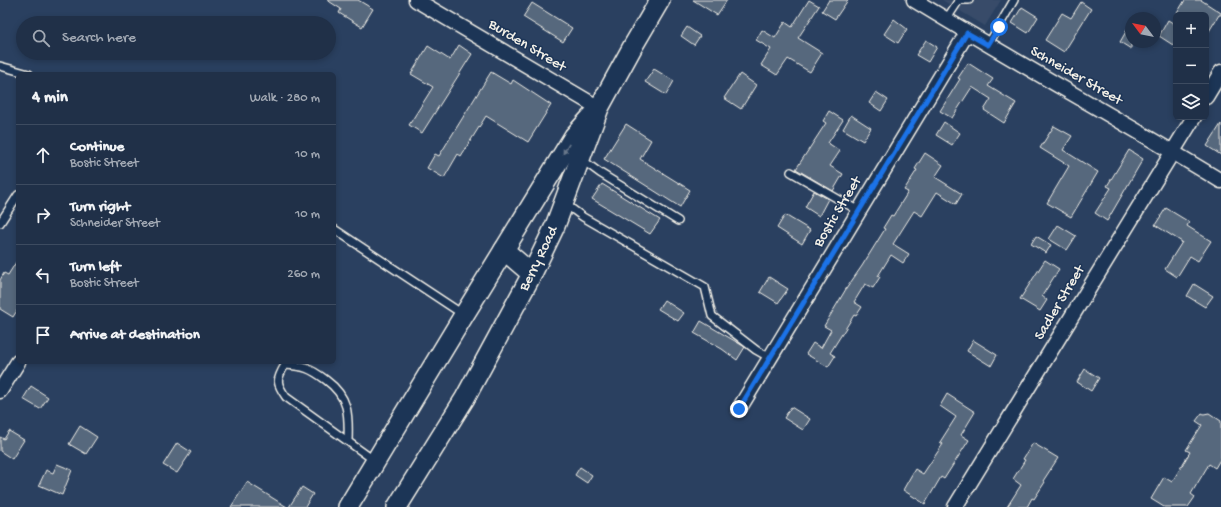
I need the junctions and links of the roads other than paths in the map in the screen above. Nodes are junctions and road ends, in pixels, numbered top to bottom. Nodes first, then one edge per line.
1 (416, 0) edge
2 (660, 0) edge
3 (959, 0) edge
4 (969, 0) edge
5 (1014, 0) edge
6 (916, 1) edge
7 (946, 20) junction
8 (967, 33) junction
9 (988, 45) junction
10 (0, 66) edge
11 (22, 72) edge
12 (1221, 72) edge
13 (1209, 92) edge
14 (599, 108) junction
15 (1192, 120) edge
16 (1172, 152) junction
17 (580, 159) junction
18 (791, 172) dead end
19 (1221, 181) edge
20 (16, 198) edge
21 (564, 203) junction
22 (859, 211) junction
23 (678, 221) dead end
24 (0, 223) edge
25 (336, 229) edge
26 (504, 250) junction
27 (532, 274) junction
28 (464, 315) junction
29 (770, 358) junction
30 (17, 364) edge
31 (0, 391) edge
32 (739, 409) dead end
33 (348, 441) junction
34 (375, 462) junction
35 (348, 507) edge
36 (397, 507) edge
37 (955, 507) edge

1 - 14 street, Burden Street
2 - 14 street, Berry Road
3 - 4 lane
3 - 7 lane
5 - 9 lane
6 - 7 street, Schneider Street
7 - 8 street, Schneider Street
8 - 9 street, Schneider Street
8 - 22 street, Bostic Street
9 - 16 street, Schneider Street
10 - 11 lane
12 - 13 street
14 - 17 street, Berry Road
14 -> 26 street
15 - 16 street, Sadler Street
16 - 19 street, Schneider Street
16 - 37 street, Sadler Street
17 - 21 street, Berry Road
17 - 23 lane
18 - 22 lane
20 - 24 lane
21 - 27 street, Berry Road
21 - 29 lane
22 - 29 street, Bostic Street
25 - 28 lane
26 - 27 street
26 - 28 street
27 - 36 street, Berry Road
28 - 34 street
29 - 32 street, Bostic Street
30 - 31 street
33 - 33 lane
33 - 34 lane
34 - 35 street

